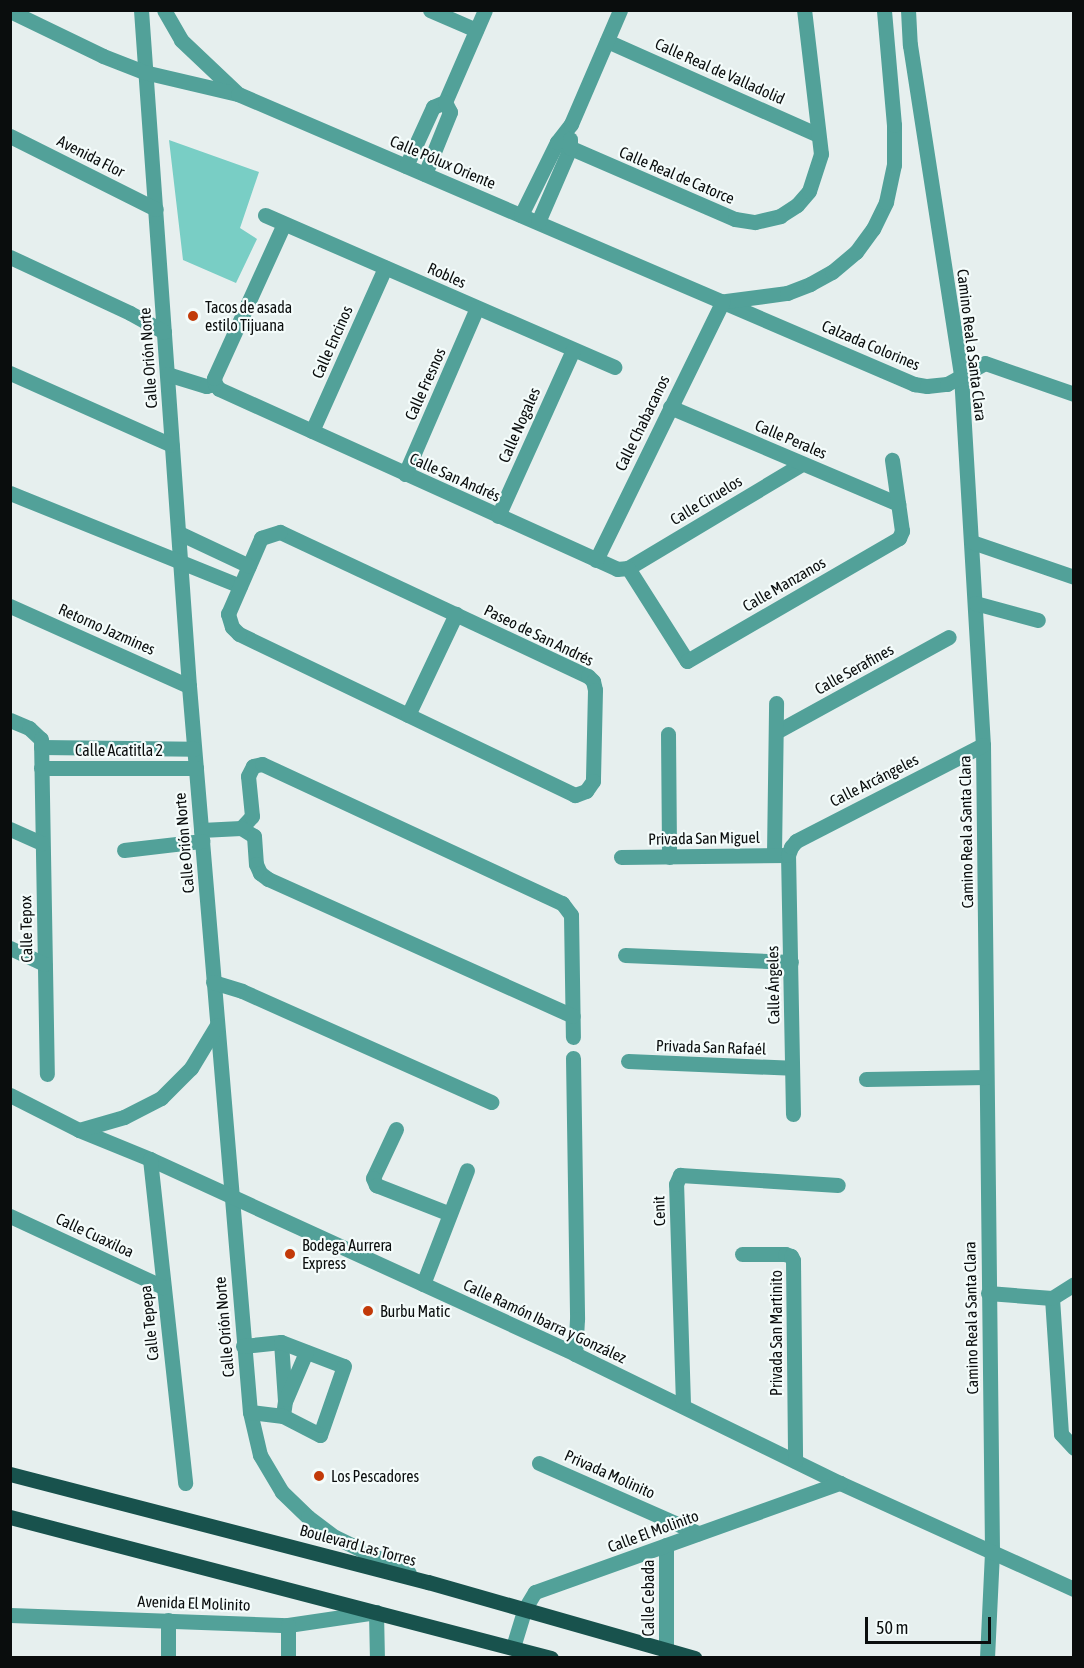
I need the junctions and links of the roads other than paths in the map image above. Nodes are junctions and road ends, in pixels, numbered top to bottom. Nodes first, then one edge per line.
1 (141, 10) edge
2 (164, 10) edge
3 (430, 10) edge
4 (485, 10) edge
5 (620, 10) edge
6 (804, 10) edge
7 (884, 10) edge
8 (908, 10) edge
9 (10, 11) edge
10 (476, 30) junction
11 (607, 41) junction
12 (144, 72) junction
13 (238, 94) junction
14 (445, 102) junction
15 (818, 135) junction
16 (10, 136) edge
17 (563, 145) junction
18 (406, 166) junction
19 (425, 174) junction
20 (156, 209) junction
21 (266, 215) dead end
22 (521, 215) junction
23 (538, 222) junction
24 (285, 224) junction
25 (10, 257) edge
26 (385, 268) junction
27 (723, 301) junction
28 (477, 308) junction
29 (164, 332) junction
30 (573, 350) junction
31 (614, 368) dead end
32 (167, 369) junction
33 (10, 373) edge
34 (961, 375) junction
35 (214, 381) junction
36 (1074, 394) edge
37 (670, 407) junction
38 (312, 431) junction
39 (172, 445) junction
40 (892, 460) dead end
41 (802, 464) junction
42 (405, 474) junction
43 (10, 493) edge
44 (898, 504) junction
45 (498, 516) junction
46 (178, 533) junction
47 (972, 542) junction
48 (180, 560) junction
49 (596, 560) junction
50 (249, 566) junction
51 (628, 567) junction
52 (1074, 577) edge
53 (240, 586) junction
54 (975, 603) junction
55 (10, 606) edge
56 (456, 614) junction
57 (1038, 620) dead end
58 (949, 637) dead end
59 (189, 686) junction
60 (776, 703) dead end
61 (408, 715) junction
62 (10, 720) edge
63 (776, 732) junction
64 (668, 734) dead end
65 (983, 745) junction
66 (41, 747) junction
67 (194, 748) junction
68 (41, 768) junction
69 (196, 768) junction
70 (10, 829) edge
71 (247, 832) junction
72 (201, 836) junction
73 (42, 843) junction
74 (124, 850) dead end
75 (781, 854) junction
76 (621, 857) dead end
77 (669, 857) junction
78 (10, 948) edge
79 (625, 955) dead end
80 (790, 962) junction
81 (45, 964) junction
82 (213, 982) junction
83 (573, 1016) junction
84 (217, 1024) junction
85 (573, 1037) dead end
86 (573, 1058) dead end
87 (628, 1061) dead end
88 (792, 1068) junction
89 (47, 1074) dead end
90 (986, 1077) junction
91 (866, 1079) dead end
92 (10, 1095) edge
93 (491, 1102) dead end
94 (793, 1114) dead end
95 (396, 1129) dead end
96 (79, 1130) junction
97 (150, 1159) junction
98 (467, 1170) dead end
99 (838, 1185) dead end
100 (231, 1197) junction
101 (450, 1214) junction
102 (10, 1216) edge
103 (742, 1254) dead end
104 (423, 1284) junction
105 (1074, 1284) edge
106 (163, 1287) junction
107 (988, 1293) junction
108 (1052, 1298) junction
109 (281, 1342) junction
110 (243, 1346) junction
111 (306, 1352) junction
112 (575, 1354) junction
113 (683, 1404) junction
114 (284, 1409) junction
115 (250, 1412) junction
116 (1074, 1448) edge
117 (795, 1461) junction
118 (539, 1463) dead end
119 (10, 1474) edge
120 (185, 1483) dead end
121 (840, 1483) junction
122 (10, 1517) edge
123 (698, 1533) junction
124 (666, 1545) junction
125 (992, 1552) junction
126 (428, 1582) junction
127 (1074, 1589) edge
128 (524, 1610) junction
129 (376, 1612) junction
130 (10, 1615) edge
131 (168, 1620) junction
132 (288, 1625) junction
133 (513, 1647) junction
134 (666, 1650) junction
135 (168, 1658) edge
136 (288, 1658) edge
137 (376, 1658) edge
138 (551, 1658) edge
139 (694, 1658) edge
140 (987, 1658) edge

1 - 12 street, Calle Orión Norte
2 - 13 street
3 - 10 street
4 - 10 street
5 - 11 street
6 - 15 street, Calle Real de Catorce
7 - 27 street
8 - 34 street, Camino Real a Santa Clara
9 - 12 street, Calle Pólux Oriente
10 - 14 street
11 - 15 street, Calle Real de Valladolid
11 - 17 street
12 - 13 street, Calle Pólux Oriente
12 - 20 street, Calle Orión Norte
13 - 18 street, Calle Pólux Oriente
14 - 18 street
14 - 19 street
15 - 17 street, Calle Real de Catorce
16 - 20 street, Avenida Flor
17 - 22 street
17 - 23 street
18 - 19 street, Calle Pólux Oriente
19 - 22 street, Calle Pólux Oriente
20 - 29 street, Calle Orión Norte
21 - 24 street, Robles
22 - 23 street, Calle Pólux Oriente
23 - 27 street, Calle Pólux Oriente
24 - 26 street, Robles
24 - 35 street
25 - 29 street
26 - 28 street, Robles
26 - 38 street, Calle Encinos
27 - 34 street, Calzada Colorines
27 - 37 street, Calle Chabacanos
28 - 30 street, Robles
28 - 42 street, Calle Fresnos
29 - 32 street, Calle Orión Norte
30 - 31 street, Robles
30 - 45 street, Calle Nogales
32 - 35 street, Calle San Andrés
32 - 39 street, Calle Orión Norte
33 - 39 street
34 - 36 street, Calzada Colorines
34 - 47 street, Camino Real a Santa Clara
35 - 38 street, Calle San Andrés
37 - 41 street, Calle Perales
37 - 49 street, Calle Chabacanos
38 - 42 street, Calle San Andrés
39 - 46 street, Calle Orión Norte
40 - 44 street
41 - 44 street, Calle Perales
41 - 51 street, Calle Ciruelos
42 - 45 street, Calle San Andrés
43 - 48 street
44 - 51 street, Calle Manzanos
45 - 49 street, Calle San Andrés
46 - 48 street, Calle Orión Norte
46 - 50 street
47 - 52 street
47 - 54 street, Camino Real a Santa Clara
48 - 53 street
48 - 59 street, Calle Orión Norte
49 - 51 street, Calle San Andrés
50 - 53 street, Paseo de San Andrés
50 - 56 street, Paseo de San Andrés
53 - 61 street, Paseo de San Andrés
54 - 57 street
54 - 65 street, Camino Real a Santa Clara
55 - 59 street, Retorno Jazmines
56 - 61 street
56 - 61 street, Paseo de San Andrés
58 - 63 street, Calle Serafines
59 - 67 street, Calle Orión Norte
60 - 63 street, Calle Ángeles
62 - 66 street
63 - 75 street, Calle Ángeles
64 - 77 street
65 - 75 street, Calle Arcángeles
65 - 90 street, Camino Real a Santa Clara
66 - 67 street, Calle Acatitla 2
66 - 68 street, Calle Tepox
67 - 69 street, Calle Orión Norte
68 - 69 street, Calle Acatitla 2
68 - 73 street, Calle Tepox
69 - 72 street, Calle Orión Norte
70 - 73 street
71 - 72 street
71 - 83 street
71 - 83 street
72 - 74 street
72 - 82 street, Calle Orión Norte
73 - 81 street, Calle Tepox
75 - 77 street, Privada San Miguel
75 - 80 street, Calle Ángeles
76 - 77 street, Privada San Miguel
78 - 81 street
79 - 80 street
80 - 88 street, Calle Ángeles
81 - 89 street, Calle Tepox
82 - 84 street, Calle Orión Norte
82 - 93 street
83 - 85 street
84 - 96 street
84 - 100 street, Calle Orión Norte
86 - 112 street
87 - 88 street, Privada San Rafaél
88 - 94 street, Calle Ángeles
90 - 91 street
90 - 107 street, Camino Real a Santa Clara
92 - 96 street, Calle Ramón Ibarra y González
95 - 101 street
96 - 97 street, Calle Ramón Ibarra y González
97 - 100 street, Calle Ramón Ibarra y González
97 - 106 street, Calle Tepepa
98 - 101 street
99 - 113 street, Cenit
100 - 104 street, Calle Ramón Ibarra y González
100 - 110 street, Calle Orión Norte
101 - 104 street
102 - 106 street, Calle Cuaxiloa
103 - 117 street, Privada San Martinito
104 - 112 street, Calle Ramón Ibarra y González
105 - 108 street
106 - 120 street, Calle Tepepa
107 - 108 street
107 - 125 street, Camino Real a Santa Clara
108 - 116 street
109 - 110 street
109 - 111 street
109 - 114 street
110 - 115 street, Calle Orión Norte
111 - 114 street
111 - 114 street
112 - 113 street, Calle Ramón Ibarra y González
113 - 117 street, Calle Ramón Ibarra y González
114 - 115 street
115 - 126 street, Calle Orión Norte
117 - 121 street, Calle Ramón Ibarra y González
118 - 123 street, Privada Molinito
119 - 126 main road, Boulevard Las Torres
121 - 123 street, Calle El Molinito
121 - 125 street, Calle Ramón Ibarra y González
122 - 129 main road
123 - 124 street, Calle El Molinito
124 - 128 street, Calle El Molinito
124 - 134 street, Calle Cebada
125 - 127 street, Calle Ramón Ibarra y González
125 - 140 street, Camino Real a Santa Clara
126 - 128 main road, Boulevard Las Torres
128 - 133 street, Calle El Molinito
128 - 134 main road, Boulevard Las Torres
129 - 132 street, Avenida El Molinito
129 - 133 main road
129 - 137 street
130 - 131 street, Avenida El Molinito
131 - 132 street, Avenida El Molinito
131 - 135 street
132 - 136 street
133 - 138 main road
134 - 139 main road, Boulevard Las Torres

